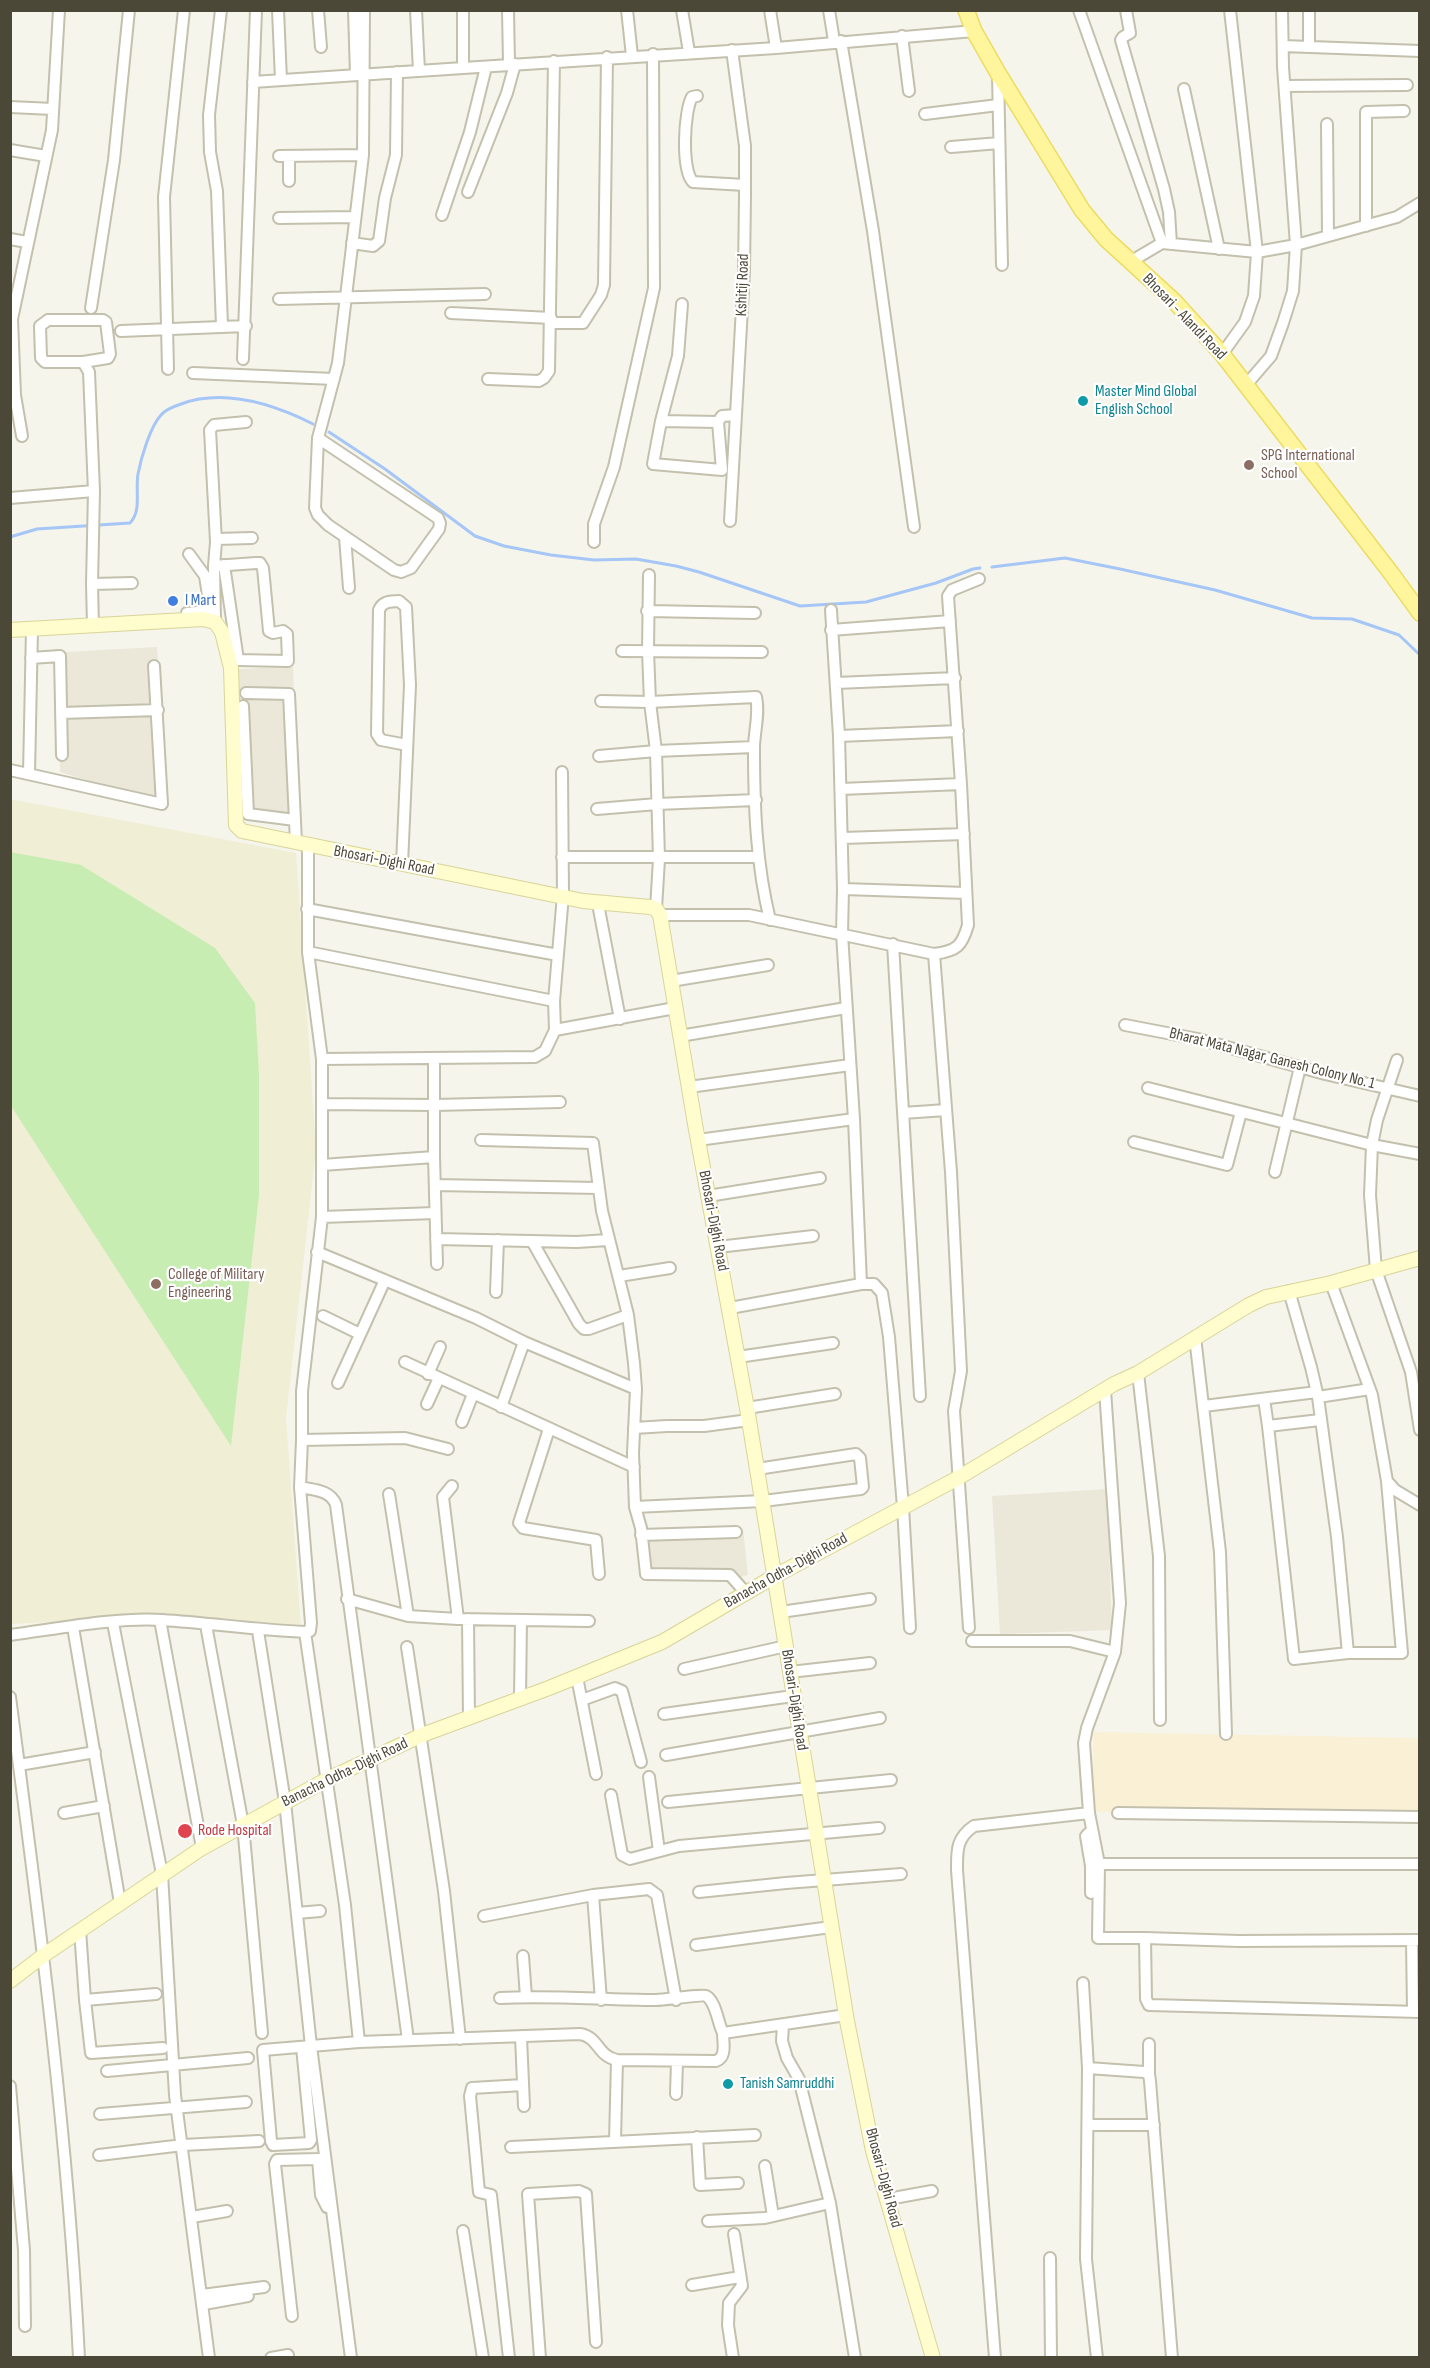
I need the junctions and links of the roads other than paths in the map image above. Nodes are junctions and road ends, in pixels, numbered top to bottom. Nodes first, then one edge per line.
1 (58, 10) edge
2 (129, 10) edge
3 (184, 10) edge
4 (221, 10) edge
5 (256, 10) edge
6 (278, 10) edge
7 (318, 10) edge
8 (354, 10) edge
9 (364, 10) edge
10 (416, 10) edge
11 (463, 10) edge
12 (508, 10) edge
13 (627, 10) edge
14 (682, 10) edge
15 (770, 10) edge
16 (829, 10) edge
17 (966, 10) edge
18 (1079, 10) edge
19 (1126, 10) edge
20 (1230, 10) edge
21 (1282, 10) edge
22 (1309, 10) edge
23 (974, 31) junction
24 (902, 36) junction
25 (838, 41) junction
26 (321, 46) dead end
27 (1283, 46) junction
28 (1309, 46) junction
29 (776, 48) junction
30 (732, 50) junction
31 (1419, 51) edge
32 (689, 52) junction
33 (653, 54) junction
34 (632, 56) junction
35 (607, 57) junction
36 (554, 61) junction
37 (512, 64) junction
38 (486, 67) junction
39 (463, 68) junction
40 (420, 71) junction
41 (397, 72) junction
42 (998, 73) junction
43 (359, 75) junction
44 (281, 80) junction
45 (253, 82) junction
46 (1407, 85) dead end
47 (1285, 86) junction
48 (1184, 89) dead end
49 (909, 91) dead end
50 (697, 96) dead end
51 (998, 105) junction
52 (10, 107) edge
53 (53, 110) junction
54 (1404, 111) dead end
55 (925, 114) dead end
56 (1327, 124) dead end
57 (999, 143) junction
58 (951, 147) dead end
59 (10, 150) edge
60 (363, 155) junction
61 (46, 156) junction
62 (289, 181) dead end
63 (745, 184) junction
64 (468, 192) dead end
65 (1419, 203) edge
66 (442, 215) dead end
67 (355, 217) junction
68 (279, 218) dead end
69 (1366, 226) junction
70 (1328, 236) junction
71 (10, 239) edge
72 (27, 242) junction
73 (352, 243) junction
74 (1166, 243) junction
75 (1296, 245) junction
76 (1219, 249) junction
77 (1257, 252) junction
78 (1130, 262) junction
79 (1002, 265) dead end
80 (485, 294) dead end
81 (345, 298) junction
82 (279, 299) dead end
83 (682, 304) dead end
84 (91, 308) dead end
85 (451, 314) dead end
86 (550, 320) junction
87 (222, 326) junction
88 (246, 326) junction
89 (166, 329) junction
90 (121, 331) dead end
91 (1222, 354) junction
92 (243, 359) dead end
93 (83, 362) junction
94 (168, 369) dead end
95 (193, 373) dead end
96 (334, 379) junction
97 (489, 379) dead end
98 (1246, 385) junction
99 (13, 395) edge
100 (736, 416) junction
101 (661, 421) junction
102 (246, 422) dead end
103 (718, 422) junction
104 (22, 436) dead end
105 (318, 438) junction
106 (94, 491) junction
107 (10, 498) edge
108 (729, 521) dead end
109 (914, 527) dead end
110 (345, 537) junction
111 (252, 538) dead end
112 (216, 539) junction
113 (594, 542) dead end
114 (189, 554) dead end
115 (219, 565) junction
116 (649, 575) dead end
117 (979, 579) dead end
118 (132, 583) dead end
119 (92, 584) junction
120 (349, 588) dead end
121 (647, 610) junction
122 (831, 610) dead end
123 (755, 613) dead end
124 (1419, 614) edge
125 (186, 620) junction
126 (950, 621) junction
127 (215, 622) junction
128 (93, 625) junction
129 (32, 629) junction
130 (10, 630) edge
131 (831, 630) junction
132 (622, 651) dead end
133 (648, 651) junction
134 (762, 652) dead end
135 (31, 658) junction
136 (154, 666) dead end
137 (955, 678) junction
138 (836, 683) junction
139 (246, 693) dead end
140 (601, 701) dead end
141 (650, 702) junction
142 (243, 706) dead end
143 (158, 710) junction
144 (61, 713) junction
145 (958, 731) junction
146 (839, 736) junction
147 (407, 745) junction
148 (754, 747) junction
149 (656, 751) junction
150 (62, 755) dead end
151 (600, 756) dead end
152 (10, 770) edge
153 (562, 772) dead end
154 (29, 774) junction
155 (961, 784) junction
156 (841, 789) junction
157 (756, 800) junction
158 (657, 804) junction
159 (597, 809) dead end
160 (295, 820) junction
161 (964, 834) junction
162 (843, 838) junction
163 (302, 844) junction
164 (759, 856) junction
165 (562, 857) junction
166 (659, 859) junction
167 (402, 864) junction
168 (843, 890) junction
169 (966, 893) junction
170 (563, 895) junction
171 (598, 904) junction
172 (307, 909) junction
173 (658, 912) junction
174 (770, 920) junction
175 (842, 934) junction
176 (893, 944) junction
177 (308, 951) junction
178 (934, 954) junction
179 (558, 955) junction
180 (768, 965) dead end
181 (671, 981) junction
182 (554, 1001) junction
183 (675, 1008) junction
184 (846, 1008) junction
185 (620, 1019) junction
186 (1125, 1025) dead end
187 (555, 1030) junction
188 (680, 1036) junction
189 (435, 1058) junction
190 (322, 1059) junction
191 (1397, 1060) dead end
192 (850, 1065) junction
193 (1300, 1067) junction
194 (689, 1088) junction
195 (1148, 1088) dead end
196 (1387, 1088) junction
197 (1419, 1096) edge
198 (560, 1102) dead end
199 (323, 1104) junction
200 (435, 1105) junction
201 (946, 1110) junction
202 (1241, 1112) junction
203 (903, 1113) junction
204 (854, 1119) junction
205 (1287, 1122) junction
206 (481, 1140) dead end
207 (698, 1140) junction
208 (1134, 1142) dead end
209 (1372, 1145) junction
210 (1419, 1154) edge
211 (434, 1157) junction
212 (322, 1165) junction
213 (1275, 1172) dead end
214 (820, 1178) dead end
215 (435, 1185) junction
216 (599, 1188) junction
217 (708, 1196) junction
218 (435, 1213) junction
219 (322, 1217) junction
220 (813, 1236) dead end
221 (436, 1239) junction
222 (498, 1240) junction
223 (608, 1240) junction
224 (532, 1241) junction
225 (718, 1247) junction
226 (317, 1251) junction
227 (1419, 1258) edge
228 (437, 1264) dead end
229 (670, 1268) dead end
230 (1377, 1270) junction
231 (619, 1276) junction
232 (385, 1280) junction
233 (1331, 1283) junction
234 (861, 1284) junction
235 (1289, 1291) junction
236 (496, 1292) dead end
237 (730, 1308) junction
238 (323, 1316) dead end
239 (628, 1316) junction
240 (360, 1334) junction
241 (1195, 1336) junction
242 (524, 1342) junction
243 (833, 1343) dead end
244 (440, 1347) dead end
245 (738, 1357) junction
246 (405, 1362) dead end
247 (1138, 1373) junction
248 (434, 1376) junction
249 (338, 1383) dead end
250 (636, 1389) junction
251 (1370, 1389) junction
252 (1105, 1390) junction
253 (474, 1394) junction
254 (835, 1394) dead end
255 (1317, 1395) junction
256 (920, 1396) dead end
257 (1264, 1399) junction
258 (427, 1404) dead end
259 (1204, 1406) junction
260 (501, 1407) junction
261 (748, 1414) junction
262 (1320, 1420) junction
263 (462, 1422) dead end
264 (1268, 1426) junction
265 (634, 1428) junction
266 (549, 1429) junction
267 (1419, 1430) edge
268 (302, 1440) junction
269 (448, 1449) dead end
270 (634, 1467) junction
271 (757, 1469) junction
272 (958, 1478) junction
273 (1387, 1481) junction
274 (452, 1486) dead end
275 (300, 1487) junction
276 (389, 1494) dead end
277 (763, 1501) junction
278 (1419, 1505) edge
279 (635, 1507) junction
280 (903, 1507) junction
281 (736, 1532) dead end
282 (641, 1535) junction
283 (599, 1574) dead end
284 (776, 1576) junction
285 (746, 1593) junction
286 (347, 1599) junction
287 (870, 1599) dead end
288 (781, 1612) junction
289 (408, 1616) junction
290 (463, 1619) junction
291 (160, 1620) junction
292 (521, 1620) junction
293 (589, 1621) dead end
294 (113, 1623) junction
295 (206, 1625) junction
296 (72, 1627) junction
297 (910, 1628) dead end
298 (969, 1628) dead end
299 (258, 1630) junction
300 (305, 1632) junction
301 (10, 1635) edge
302 (972, 1641) dead end
303 (786, 1646) junction
304 (407, 1647) dead end
305 (1115, 1652) junction
306 (1348, 1653) junction
307 (870, 1663) dead end
308 (684, 1669) dead end
309 (790, 1672) junction
310 (577, 1677) junction
311 (793, 1696) junction
312 (10, 1697) edge
313 (520, 1699) junction
314 (582, 1700) junction
315 (664, 1714) dead end
316 (469, 1718) junction
317 (880, 1718) dead end
318 (1160, 1720) dead end
319 (799, 1734) junction
320 (1226, 1734) dead end
321 (422, 1735) junction
322 (95, 1752) junction
323 (666, 1755) dead end
324 (372, 1759) junction
325 (641, 1762) dead end
326 (19, 1765) junction
327 (596, 1774) dead end
328 (649, 1777) dead end
329 (326, 1780) junction
330 (891, 1780) dead end
331 (808, 1789) junction
332 (611, 1795) dead end
333 (285, 1802) junction
334 (668, 1802) dead end
335 (104, 1806) junction
336 (64, 1813) dead end
337 (1089, 1813) junction
338 (1118, 1813) dead end
339 (1419, 1817) edge
340 (243, 1825) junction
341 (879, 1828) dead end
342 (1092, 1830) junction
343 (815, 1833) junction
344 (202, 1848) junction
345 (659, 1851) junction
346 (1099, 1864) junction
347 (1419, 1864) edge
348 (162, 1874) junction
349 (901, 1875) dead end
350 (823, 1880) junction
351 (699, 1892) dead end
352 (1091, 1893) dead end
353 (593, 1895) junction
354 (120, 1903) junction
355 (320, 1911) dead end
356 (297, 1913) junction
357 (484, 1916) dead end
358 (831, 1927) junction
359 (80, 1930) junction
360 (1145, 1938) junction
361 (1415, 1940) edge
362 (696, 1945) dead end
363 (44, 1955) junction
364 (523, 1956) dead end
365 (10, 1981) edge
366 (1083, 1983) dead end
367 (156, 1994) dead end
368 (526, 1997) junction
369 (500, 1998) dead end
370 (85, 2000) junction
371 (601, 2000) junction
372 (676, 2000) junction
373 (1416, 2012) edge
374 (846, 2015) junction
375 (783, 2025) junction
376 (262, 2033) dead end
377 (723, 2033) junction
378 (521, 2037) junction
379 (460, 2038) junction
380 (408, 2040) junction
381 (359, 2042) junction
382 (1149, 2044) dead end
383 (306, 2047) junction
384 (163, 2048) dead end
385 (248, 2058) dead end
386 (617, 2060) junction
387 (677, 2061) junction
388 (174, 2066) junction
389 (1088, 2068) junction
390 (107, 2071) dead end
391 (1149, 2074) junction
392 (523, 2085) junction
393 (10, 2086) edge
394 (676, 2094) dead end
395 (246, 2102) dead end
396 (524, 2106) dead end
397 (177, 2108) junction
398 (100, 2114) dead end
399 (1088, 2125) junction
400 (1154, 2125) junction
401 (755, 2135) dead end
402 (697, 2137) junction
403 (260, 2141) dead end
404 (615, 2141) junction
405 (183, 2145) junction
406 (511, 2147) dead end
407 (99, 2155) dead end
408 (765, 2166) dead end
409 (738, 2183) dead end
410 (932, 2192) dead end
411 (888, 2199) junction
412 (830, 2203) junction
413 (331, 2208) junction
414 (227, 2211) dead end
415 (773, 2216) junction
416 (192, 2217) junction
417 (708, 2221) dead end
418 (463, 2231) dead end
419 (734, 2234) dead end
420 (1050, 2258) dead end
421 (740, 2277) junction
422 (692, 2284) dead end
423 (264, 2290) dead end
424 (203, 2300) junction
425 (292, 2316) dead end
426 (25, 2326) dead end
427 (596, 2343) dead end
428 (288, 2355) dead end
429 (79, 2358) edge
430 (209, 2358) edge
431 (271, 2358) edge
432 (351, 2358) edge
433 (483, 2358) edge
434 (509, 2358) edge
435 (540, 2358) edge
436 (733, 2358) edge
437 (855, 2358) edge
438 (933, 2358) edge
439 (995, 2358) edge
440 (1051, 2358) edge
441 (1097, 2358) edge
442 (1172, 2358) edge

1 - 53 street
2 - 84 street
3 - 89 street
4 - 87 street
5 - 45 street
6 - 44 street
7 - 26 street
8 - 43 street
9 - 43 street
10 - 40 street
11 - 39 street
12 - 37 street
13 - 34 street
14 - 32 street
15 - 29 street
16 - 25 street
17 - 23 main road, Bhosari - Alandi Road
18 - 74 street
19 - 74 street
20 - 77 street
21 - 27 street
22 - 28 street
23 - 24 street
23 - 42 main road, Bhosari - Alandi Road
24 - 25 street
24 - 49 street
25 - 29 street
25 - 109 street
27 - 28 street
27 - 47 street
28 - 31 street
29 - 30 street
30 - 32 street
30 - 63 street, Kshitij Road
32 - 33 street
33 - 34 street
33 - 113 street
34 - 35 street
35 - 36 street
35 - 86 street
36 - 37 street
36 - 86 street
37 - 38 street
37 - 64 street
38 - 39 street
38 - 66 street
39 - 40 street
40 - 41 street
41 - 43 street
41 - 73 street
42 - 51 street
42 - 78 main road, Bhosari - Alandi Road
43 - 44 street
43 - 60 street
44 - 45 street
45 - 88 street
46 - 47 street
47 - 75 street
48 - 76 street
50 - 63 street
51 - 55 street
51 - 57 street
52 - 53 street
53 - 61 street
54 - 69 street
56 - 70 street
57 - 58 street
57 - 79 street
59 - 61 street
60 - 62 street
60 - 67 street
61 - 72 street
63 - 100 street, Kshitij Road
65 - 69 street
67 - 68 street
67 - 73 street
69 - 70 street
70 - 75 street
71 - 72 street
72 - 99 street
73 - 81 street
74 - 76 street
74 - 78 street
75 - 77 street
75 - 98 street
76 - 77 street
77 - 91 street
78 - 91 main road, Bhosari - Alandi Road
80 - 81 street
81 - 82 street
81 - 96 street
83 - 101 street
85 - 86 street
86 - 97 street
87 - 88 street
87 - 89 street
88 - 92 street
89 - 90 street
89 - 94 street
91 - 98 main road, Bhosari - Alandi Road
93 - 93 street
93 - 106 street
95 - 96 street
96 - 105 street
98 - 124 main road, Bhosari - Alandi Road
99 - 104 street
100 - 103 street
100 - 108 street, Kshitij Road
101 - 103 street
101 - 103 street
102 - 112 street
105 - 110 street
105 - 110 street
106 - 107 street
106 - 119 street
110 - 120 street
111 - 112 street
112 - 115 street
114 - 125 street
115 - 115 street
115 - 127 street
116 - 121 street
117 - 126 street
118 - 119 street
119 - 128 street
121 - 123 street
121 - 133 street
122 - 131 street
125 - 127 street
125 - 128 street
126 - 131 street
126 - 137 street
127 - 163 street, Bhosari-Dighi Road
128 - 129 street
129 - 130 street
129 - 135 street
131 - 138 street
132 - 133 street
133 - 134 street
133 - 141 street
135 - 144 street
135 - 154 street
136 - 143 street
137 - 138 street
137 - 145 street
138 - 146 street
139 - 160 street
140 - 141 street
141 - 148 street
141 - 149 street
142 - 160 street
143 - 144 street
143 - 154 street
144 - 150 street
145 - 146 street
145 - 155 street
146 - 156 street
147 - 147 street
147 - 167 street
148 - 149 street
148 - 157 street
149 - 151 street
149 - 158 street
152 - 154 street
153 - 165 street
155 - 156 street
155 - 161 street
156 - 162 street
157 - 158 street
157 - 164 street
158 - 159 street
158 - 166 street
160 - 163 street
161 - 162 street
161 - 169 street
162 - 168 street
163 - 167 street, Bhosari-Dighi Road
163 - 172 street
164 - 166 street
164 - 174 street
165 - 166 street
165 - 170 street
166 - 173 street
167 - 170 street, Bhosari-Dighi Road
168 - 169 street
168 - 175 street
169 - 178 street
170 - 171 street, Bhosari-Dighi Road
170 - 179 street
171 - 173 street, Bhosari-Dighi Road
171 - 185 street
172 - 177 street
172 - 179 street
173 - 174 street
173 - 181 street, Bhosari-Dighi Road
174 - 175 street
175 - 176 street
175 - 184 street
176 - 178 street
176 - 203 street
177 - 182 street
177 - 190 street
178 - 201 street
179 - 182 street
180 - 181 street
181 - 183 street, Bhosari-Dighi Road
182 - 187 street
183 - 185 street
183 - 188 street, Bhosari-Dighi Road
184 - 188 street
184 - 192 street
185 - 187 street
186 - 193 street, Bharat Mata Nagar, Ganesh Colony No. 1
187 - 189 street
188 - 194 street, Bhosari-Dighi Road
189 - 190 street
189 - 200 street
190 - 199 street
191 - 196 street
192 - 194 street
192 - 204 street
193 - 196 street, Bharat Mata Nagar, Ganesh Colony No. 1
193 - 205 street
194 - 207 street, Bhosari-Dighi Road
195 - 202 street
196 - 197 street, Bharat Mata Nagar, Ganesh Colony No. 1
196 - 209 street
198 - 200 street
199 - 200 street
199 - 212 street
200 - 211 street
201 - 203 street
201 - 272 street
202 - 205 street
202 - 208 street
203 - 256 street
204 - 207 street
204 - 234 street
205 - 209 street
205 - 213 street
206 - 216 street
207 - 217 street, Bhosari-Dighi Road
209 - 210 street
209 - 230 street
211 - 212 street
211 - 215 street
212 - 219 street
214 - 217 street
215 - 216 street
215 - 218 street
216 - 223 street
217 - 225 street, Bhosari-Dighi Road
218 - 219 street
218 - 221 street
219 - 226 street
220 - 225 street
221 - 222 street
221 - 228 street
222 - 224 street
222 - 236 street
223 - 224 street
223 - 231 street
224 - 239 street
225 - 237 street, Bhosari-Dighi Road
226 - 232 street
226 - 268 street
227 - 230 street, Banacha Odha-Dighi Road
229 - 231 street
230 - 233 street, Banacha Odha-Dighi Road
230 - 267 street
231 - 239 street
232 - 240 street
232 - 242 street
233 - 235 street, Banacha Odha-Dighi Road
233 - 251 street
234 - 237 street
234 - 280 street
235 - 241 street, Banacha Odha-Dighi Road
235 - 255 street
237 - 245 street, Bhosari-Dighi Road
238 - 240 street
239 - 250 street
240 - 249 street
241 - 247 street, Banacha Odha-Dighi Road
241 - 259 street
242 - 250 street
242 - 260 street
243 - 245 street
244 - 248 street
245 - 261 street, Bhosari-Dighi Road
246 - 248 street
247 - 252 street, Banacha Odha-Dighi Road
247 - 318 street
248 - 253 street
248 - 258 street
250 - 265 street
251 - 255 street
251 - 273 street
252 - 272 street, Banacha Odha-Dighi Road
252 - 305 street
253 - 260 street
253 - 263 street
254 - 261 street
255 - 257 street
255 - 262 street
257 - 259 street
257 - 264 street
259 - 320 street
260 - 266 street
261 - 265 street
261 - 271 street, Bhosari-Dighi Road
262 - 264 street
262 - 306 street
264 - 306 street
265 - 270 street
266 - 270 street
266 - 283 street
268 - 269 street
268 - 275 street
270 - 279 street
271 - 277 street, Bhosari-Dighi Road
271 - 277 street
272 - 280 street, Banacha Odha-Dighi Road
272 - 298 street
273 - 278 street
273 - 306 street
274 - 290 street
275 - 286 street
275 - 300 street
276 - 289 street
277 - 279 street
277 - 284 street, Bhosari-Dighi Road
279 - 282 street
280 - 284 street, Banacha Odha-Dighi Road
280 - 297 street
281 - 282 street
282 - 285 street
284 - 285 street, Banacha Odha-Dighi Road
284 - 288 street, Bhosari-Dighi Road
285 - 310 street, Banacha Odha-Dighi Road
286 - 289 street
286 - 324 street
287 - 288 street
288 - 303 street, Bhosari-Dighi Road
289 - 290 street
290 - 292 street
290 - 316 street
291 - 294 street
291 - 295 street
291 - 344 street
292 - 293 street
292 - 313 street
294 - 296 street
294 - 348 street
295 - 299 street
295 - 340 street
296 - 301 street
296 - 322 street
299 - 300 street
299 - 333 street
300 - 329 street
302 - 305 street
303 - 308 street
303 - 309 street, Bhosari-Dighi Road
304 - 321 street
305 - 337 street
307 - 309 street
309 - 311 street, Bhosari-Dighi Road
310 - 313 street, Banacha Odha-Dighi Road
310 - 314 street
311 - 315 street
311 - 319 street, Bhosari-Dighi Road
312 - 326 street
313 - 316 street, Banacha Odha-Dighi Road
314 - 325 street
314 - 327 street
316 - 321 street, Banacha Odha-Dighi Road
317 - 319 street
319 - 323 street
319 - 331 street, Bhosari-Dighi Road
321 - 324 street, Banacha Odha-Dighi Road
321 - 379 street
322 - 326 street
322 - 335 street
324 - 329 street, Banacha Odha-Dighi Road
324 - 380 street
326 - 363 street
328 - 345 street
329 - 333 street, Banacha Odha-Dighi Road
329 - 381 street
330 - 331 street
331 - 334 street
331 - 343 street, Bhosari-Dighi Road
332 - 345 street
333 - 340 street, Banacha Odha-Dighi Road
333 - 356 street
335 - 336 street
335 - 354 street
337 - 342 street
337 - 439 street
338 - 339 street
340 - 344 street, Banacha Odha-Dighi Road
340 - 376 street
341 - 343 street
342 - 346 street
342 - 352 street
343 - 345 street
343 - 350 street, Bhosari-Dighi Road
344 - 348 street, Banacha Odha-Dighi Road
346 - 347 street
346 - 360 street
348 - 354 street, Banacha Odha-Dighi Road
348 - 388 street
349 - 350 street
350 - 351 street
350 - 358 street, Bhosari-Dighi Road
353 - 357 street
353 - 371 street
353 - 372 street
354 - 359 street, Banacha Odha-Dighi Road
355 - 356 street
356 - 383 street
358 - 362 street
358 - 374 street, Bhosari-Dighi Road
359 - 363 street, Banacha Odha-Dighi Road
359 - 370 street
360 - 361 street
360 - 373 street
361 - 373 street
363 - 365 street, Banacha Odha-Dighi Road
363 - 429 street
364 - 368 street
366 - 389 street
367 - 370 street
368 - 369 street
368 - 371 street
370 - 384 street
371 - 372 street
372 - 377 street
374 - 375 street
374 - 411 street, Bhosari-Dighi Road
375 - 377 street
375 - 412 street
377 - 387 street
378 - 379 street
378 - 386 street
378 - 392 street
379 - 380 street
380 - 381 street
381 - 383 street
382 - 391 street
383 - 383 street
383 - 413 street
385 - 388 street
386 - 387 street
386 - 404 street
387 - 394 street
388 - 390 street
388 - 397 street
389 - 391 street
389 - 399 street
391 - 400 street
392 - 396 street
392 - 434 street
393 - 426 street
395 - 397 street
397 - 398 street
397 - 405 street
399 - 400 street
399 - 441 street
400 - 442 street
401 - 402 street
402 - 404 street
402 - 409 street
403 - 405 street
404 - 406 street
405 - 407 street
405 - 416 street
408 - 415 street
410 - 411 street
411 - 438 street, Bhosari-Dighi Road
412 - 415 street
412 - 437 street
413 - 425 street
413 - 432 street
414 - 416 street
415 - 417 street
416 - 424 street
418 - 433 street
419 - 421 street
420 - 440 street
421 - 422 street
421 - 436 street
423 - 424 street
424 - 430 street
427 - 435 street
428 - 431 street

